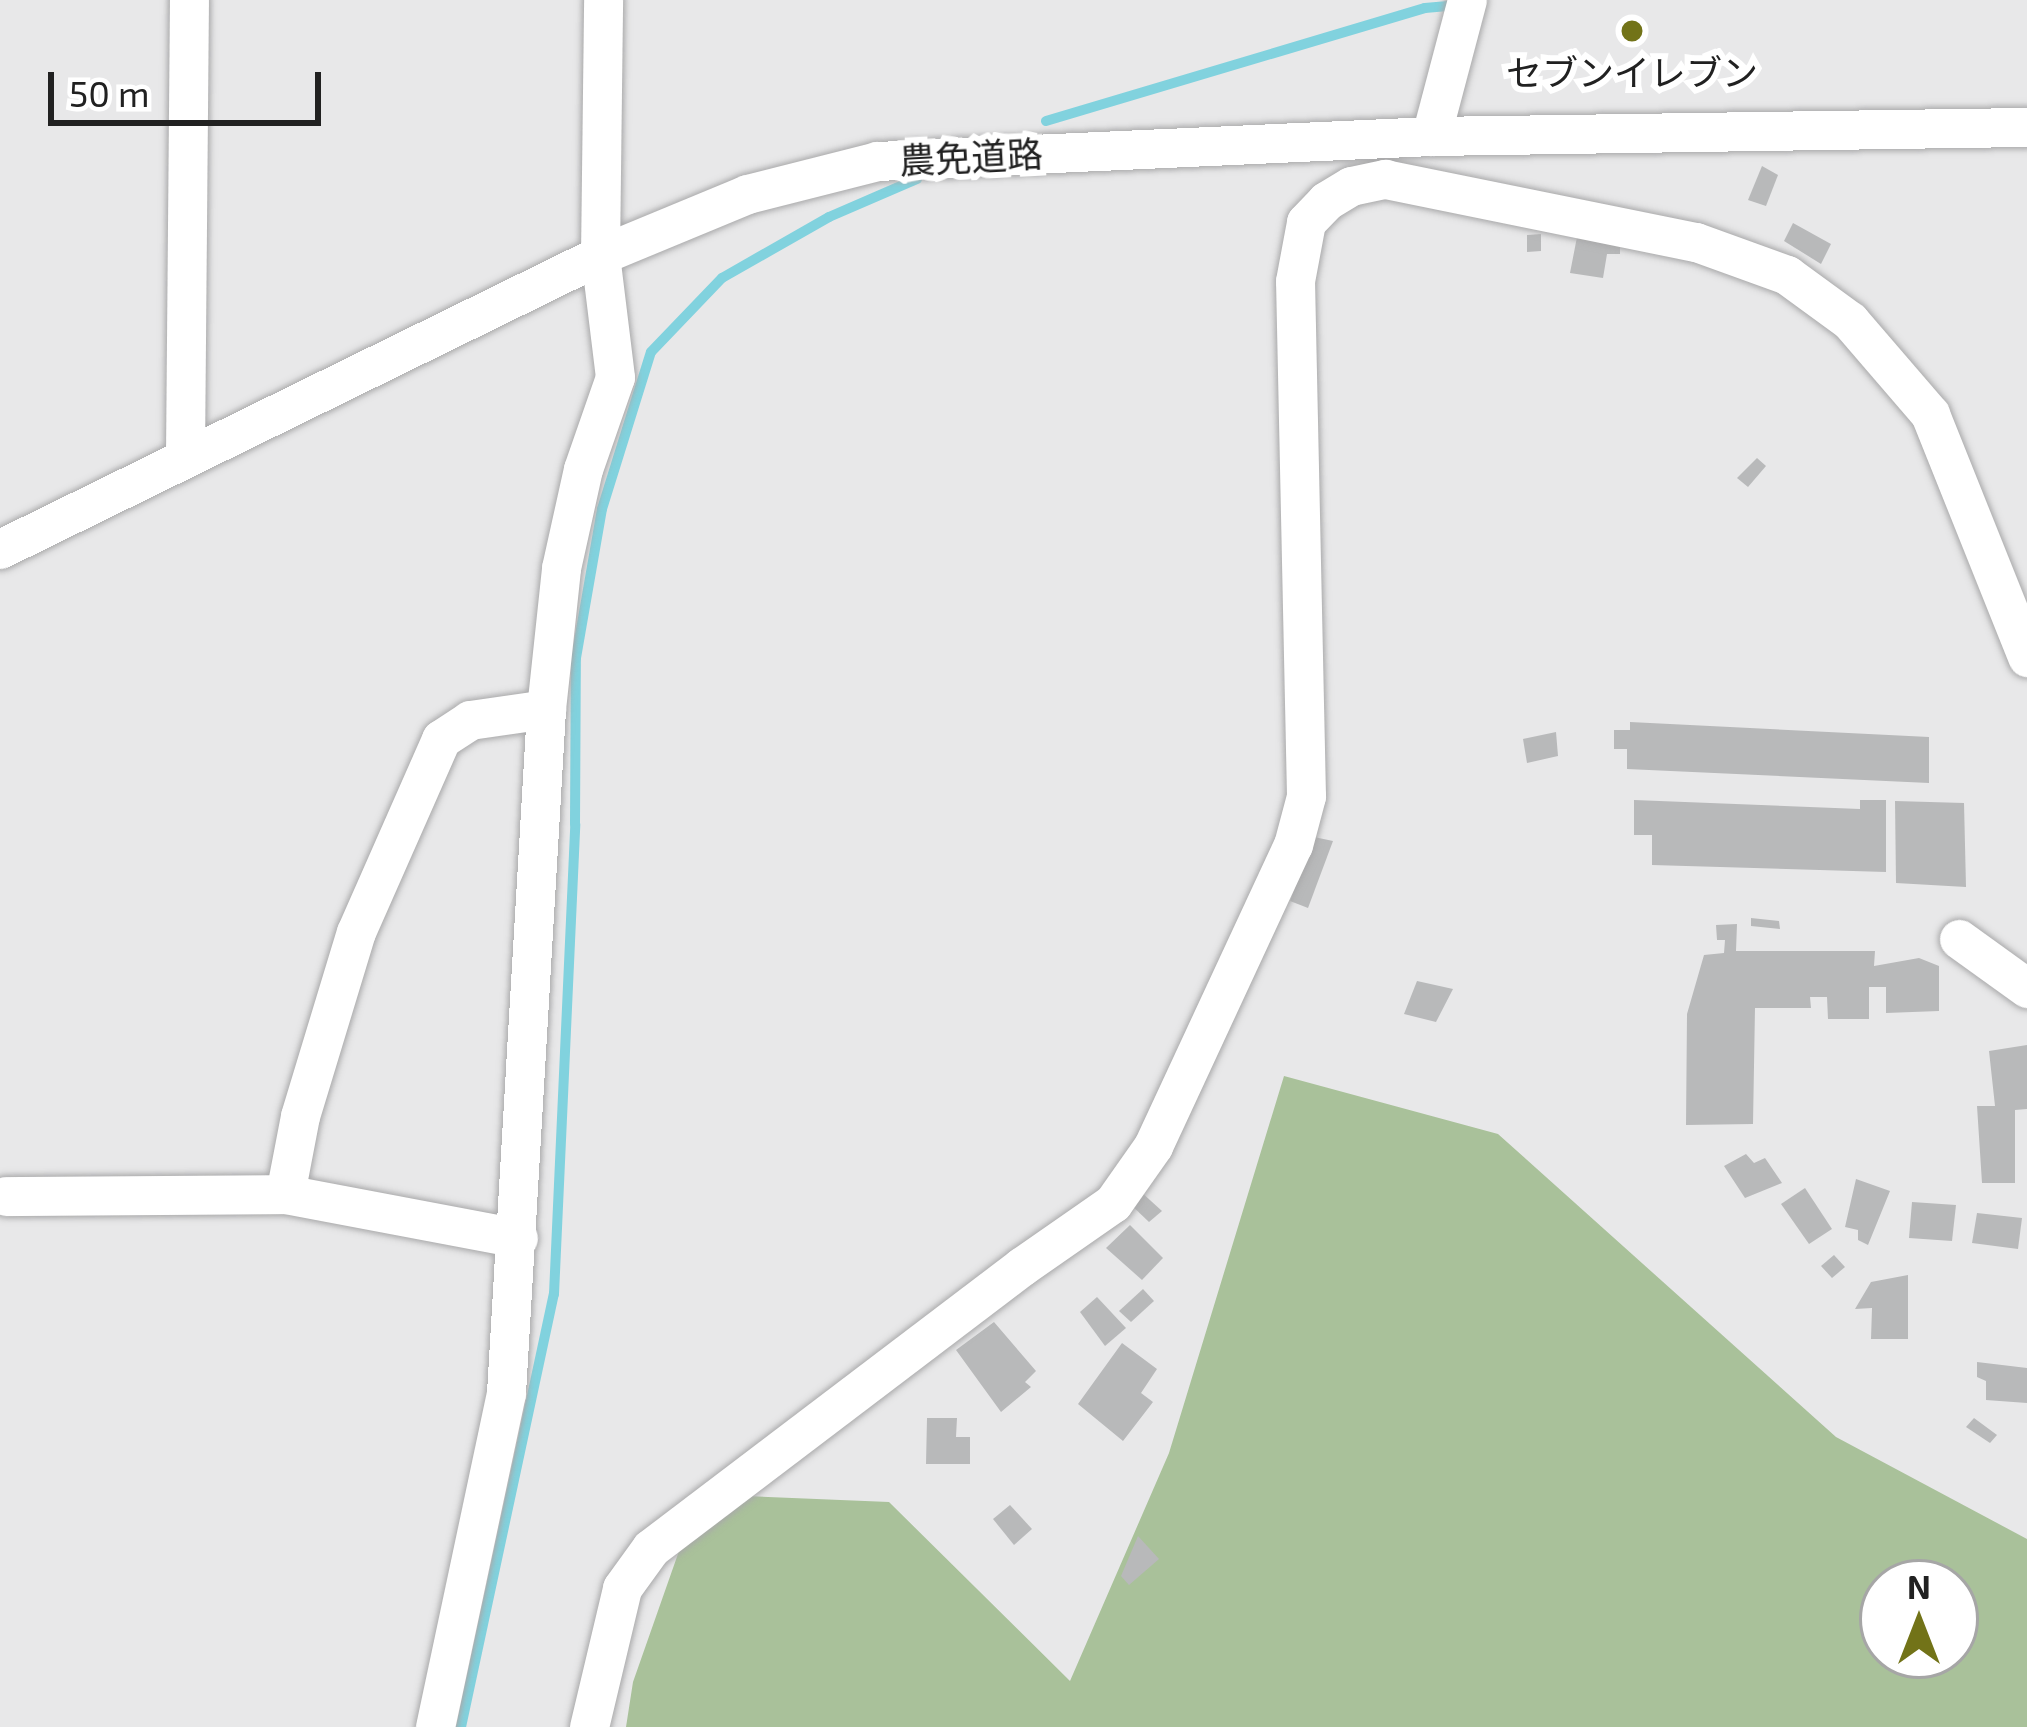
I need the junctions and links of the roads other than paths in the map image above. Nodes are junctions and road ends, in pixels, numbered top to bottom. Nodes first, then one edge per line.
1 (189, 0) edge
2 (603, 0) edge
3 (1467, 0) edge
4 (2027, 128) edge
5 (1431, 136) junction
6 (1376, 140) junction
7 (1384, 179) junction
8 (600, 255) junction
9 (185, 455) junction
10 (0, 549) edge
11 (2027, 657) edge
12 (546, 710) junction
13 (1959, 939) dead end
14 (2027, 988) edge
15 (285, 1194) junction
16 (6, 1196) dead end
17 (518, 1238) junction
18 (435, 1727) edge
19 (589, 1727) edge

1 - 9 street
2 - 8 street
3 - 5 street
4 - 5 street, 農免道路
5 - 6 street, 農免道路
6 - 7 street
6 - 8 street, 農免道路
7 - 11 street
7 - 19 street
8 - 9 street, 農免道路
8 - 12 street
9 - 10 street, 農免道路
12 - 15 street
12 - 17 street
13 - 14 street
15 - 16 street
15 - 17 street
17 - 18 street

